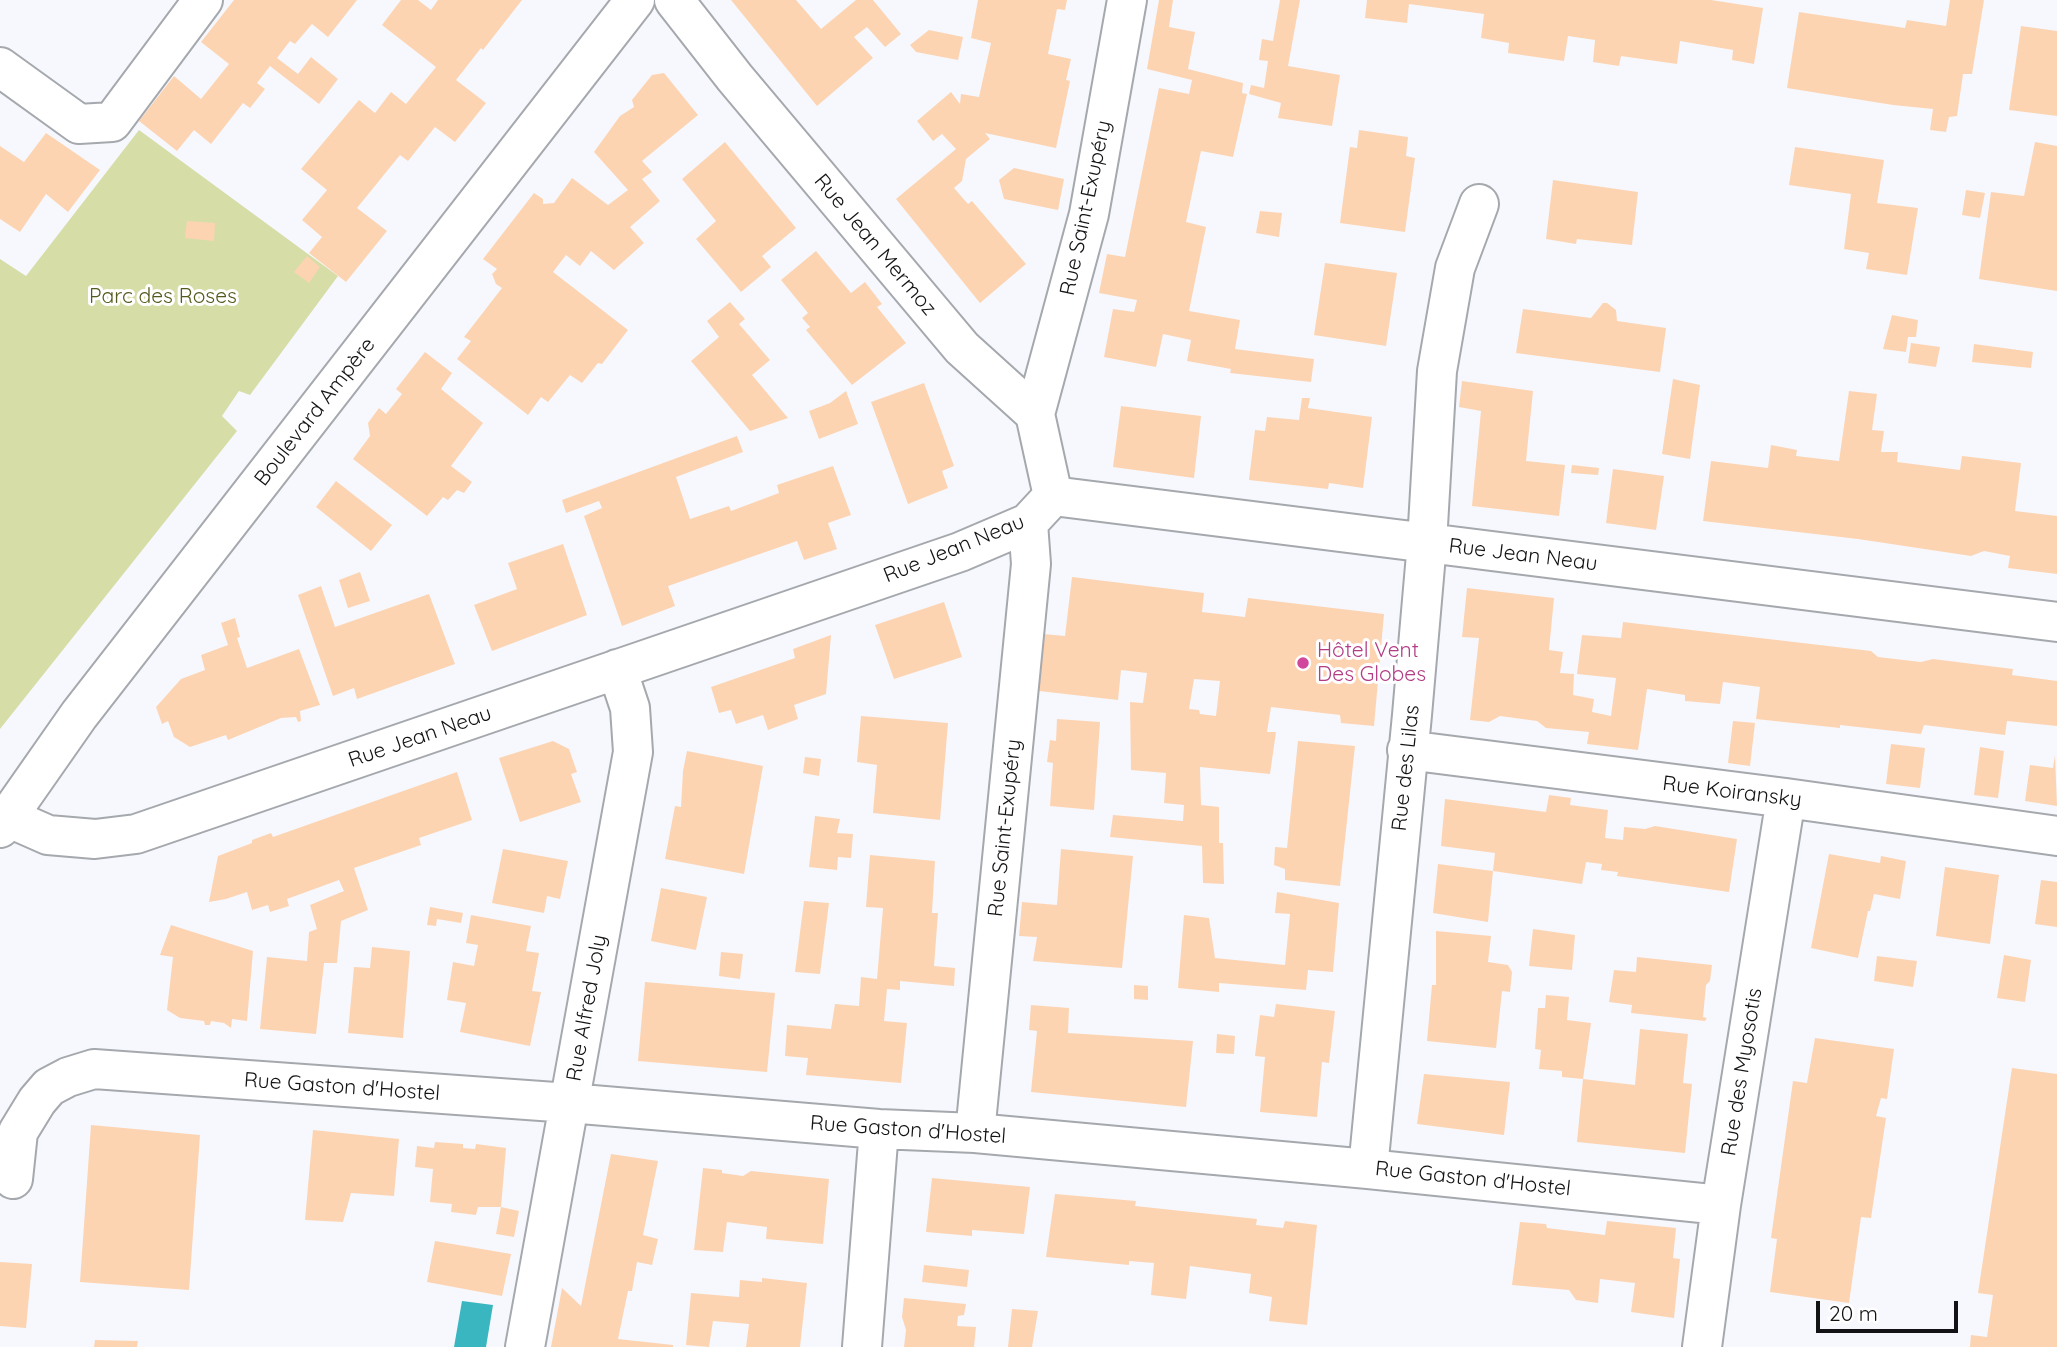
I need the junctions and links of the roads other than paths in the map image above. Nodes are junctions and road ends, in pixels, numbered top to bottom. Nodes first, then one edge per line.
1 (203, 0) edge
2 (635, 0) edge
3 (674, 0) edge
4 (1127, 0) edge
5 (0, 67) edge
6 (1479, 204) dead end
7 (1035, 414) junction
8 (1040, 509) junction
9 (1427, 543) junction
10 (2057, 622) edge
11 (617, 669) junction
12 (1407, 750) junction
13 (1786, 798) junction
14 (3, 822) edge
15 (2057, 836) edge
16 (569, 1103) junction
17 (879, 1129) junction
18 (975, 1133) junction
19 (1368, 1169) junction
20 (13, 1179) dead end
21 (1721, 1205) junction
22 (524, 1347) edge
23 (862, 1347) edge
24 (1702, 1347) edge

1 - 5 street
2 - 14 street, Boulevard Ampère
3 - 7 street, Rue Jean Mermoz
4 - 7 street, Rue Saint-Exupéry
6 - 9 street, Rue des Lilas
7 - 8 street
8 - 9 street, Rue Jean Neau
8 - 11 street, Rue Jean Neau
8 - 18 street, Rue Saint-Exupéry
9 - 10 street, Rue Jean Neau
9 - 12 street, Rue des Lilas
11 - 14 street, Rue Jean Neau
11 - 16 street, Rue Alfred Joly
12 - 13 street, Rue Koiransky
12 - 19 street, Rue des Lilas
13 - 15 street, Rue Koiransky
13 - 21 street, Rue des Myosotis
16 - 17 street, Rue Gaston d'Hostel
16 - 20 street, Rue Gaston d'Hostel
16 - 22 street, Rue Alfred Joly
17 - 18 street, Rue Gaston d'Hostel
17 - 23 street
18 - 19 street, Rue Gaston d'Hostel
19 - 21 street, Rue Gaston d'Hostel
21 - 24 street, Rue des Myosotis

